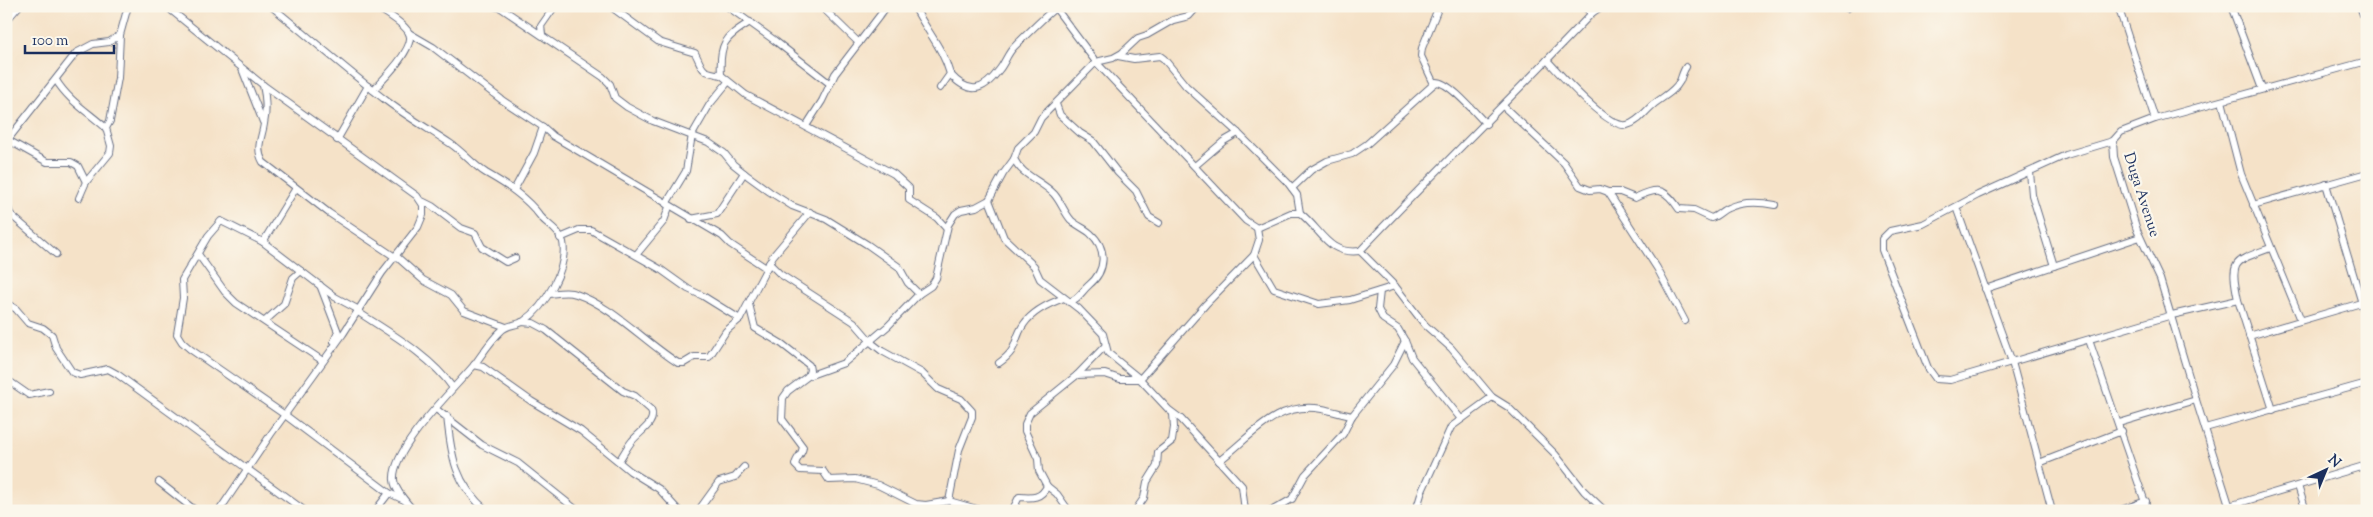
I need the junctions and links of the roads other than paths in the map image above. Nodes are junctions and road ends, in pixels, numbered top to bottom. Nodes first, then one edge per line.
1 (19, 6) edge
2 (128, 6) edge
3 (168, 6) edge
4 (271, 6) edge
5 (375, 6) edge
6 (494, 6) edge
7 (555, 6) edge
8 (610, 6) edge
9 (727, 6) edge
10 (821, 6) edge
11 (887, 6) edge
12 (914, 6) edge
13 (1198, 6) edge
14 (1439, 6) edge
15 (1583, 6) edge
16 (1602, 6) edge
17 (2118, 6) edge
18 (2232, 6) edge
19 (2360, 6) edge
20 (1055, 7) edge
21 (1592, 13) junction
22 (6, 22) edge
23 (750, 22) junction
24 (2367, 26) edge
25 (409, 34) junction
26 (542, 34) junction
27 (120, 35) junction
28 (859, 43) junction
29 (1118, 56) junction
30 (1547, 60) junction
31 (2367, 60) edge
32 (1096, 62) junction
33 (1686, 66) dead end
34 (241, 68) junction
35 (950, 74) junction
36 (721, 75) junction
37 (56, 80) junction
38 (728, 82) junction
39 (829, 83) junction
40 (1434, 84) junction
41 (263, 85) junction
42 (371, 88) junction
43 (940, 88) dead end
44 (2262, 89) junction
45 (2222, 101) junction
46 (1056, 104) junction
47 (1503, 106) junction
48 (2155, 120) junction
49 (264, 124) junction
50 (1486, 124) junction
51 (806, 126) junction
52 (543, 127) junction
53 (106, 128) junction
54 (1238, 132) junction
55 (692, 135) junction
56 (337, 140) junction
57 (7, 141) edge
58 (2113, 141) junction
59 (1014, 159) junction
60 (1196, 165) junction
61 (2030, 172) junction
62 (744, 173) junction
63 (2367, 173) edge
64 (86, 182) junction
65 (2326, 184) junction
66 (296, 188) junction
67 (1292, 188) junction
68 (514, 190) junction
69 (1608, 192) junction
70 (79, 198) dead end
71 (989, 200) junction
72 (6, 201) edge
73 (422, 201) junction
74 (1775, 205) dead end
75 (2253, 205) junction
76 (668, 206) junction
77 (1956, 206) junction
78 (810, 212) junction
79 (1300, 213) junction
80 (10, 214) junction
81 (691, 219) junction
82 (1158, 223) dead end
83 (1257, 228) junction
84 (947, 229) junction
85 (6, 232) edge
86 (2140, 237) junction
87 (560, 238) junction
88 (263, 242) junction
89 (2270, 248) junction
90 (1360, 250) junction
91 (56, 254) dead end
92 (198, 254) junction
93 (636, 255) junction
94 (1254, 255) junction
95 (396, 257) junction
96 (515, 258) dead end
97 (768, 266) junction
98 (2054, 266) junction
99 (301, 272) junction
100 (319, 284) junction
101 (1395, 286) junction
102 (1985, 288) junction
103 (1380, 291) junction
104 (550, 294) junction
105 (919, 294) junction
106 (1066, 300) junction
107 (2238, 300) junction
108 (2361, 302) junction
109 (6, 303) edge
110 (749, 304) junction
111 (359, 311) junction
112 (2172, 315) junction
113 (740, 319) junction
114 (2301, 320) junction
115 (2367, 320) edge
116 (265, 321) junction
117 (1685, 321) dead end
118 (522, 322) junction
119 (506, 326) junction
120 (2249, 336) junction
121 (870, 339) junction
122 (2089, 340) junction
123 (1406, 341) junction
124 (1105, 346) junction
125 (321, 360) junction
126 (2012, 362) junction
127 (999, 363) dead end
128 (474, 365) junction
129 (1076, 375) junction
130 (808, 376) junction
131 (6, 379) edge
132 (1140, 379) junction
133 (2367, 382) edge
134 (453, 388) junction
135 (49, 391) dead end
136 (1492, 397) junction
137 (2196, 400) junction
138 (436, 408) junction
139 (2272, 410) junction
140 (285, 414) junction
141 (1173, 414) junction
142 (447, 416) junction
143 (1352, 416) junction
144 (1461, 419) junction
145 (2119, 423) junction
146 (2205, 428) junction
147 (2122, 431) junction
148 (619, 461) junction
149 (1219, 461) junction
150 (2039, 463) junction
151 (2367, 465) edge
152 (744, 468) dead end
153 (247, 470) junction
154 (160, 482) dead end
155 (1047, 486) junction
156 (2298, 486) junction
157 (389, 493) junction
158 (404, 500) junction
159 (949, 501) junction
160 (2146, 501) junction
161 (933, 504) junction
162 (2230, 508) edge
163 (573, 509) edge
164 (196, 511) edge
165 (219, 511) edge
166 (305, 511) edge
167 (374, 511) edge
168 (414, 511) edge
169 (487, 511) edge
170 (679, 511) edge
171 (698, 511) edge
172 (940, 511) edge
173 (984, 511) edge
174 (1012, 511) edge
175 (1069, 511) edge
176 (1135, 511) edge
177 (1245, 511) edge
178 (1271, 511) edge
179 (1416, 511) edge
180 (1605, 511) edge
181 (2052, 511) edge
182 (2118, 511) edge
183 (2148, 511) edge
184 (2306, 511) edge

1 - 22 street
2 - 27 street
3 - 34 street
4 - 42 street
5 - 25 street
6 - 26 street
7 - 26 street
8 - 36 street
9 - 23 street
10 - 28 street
11 - 28 street
12 - 35 street
13 - 29 street
14 - 40 street
15 - 21 street
16 - 21 street
17 - 48 street
18 - 44 street
19 - 24 street
20 - 32 street
20 - 35 street
21 - 30 street
23 - 36 street
23 - 39 street
25 - 42 street
25 - 52 street
26 - 55 street
27 - 37 street
27 - 53 street
28 - 39 street
29 - 32 street
29 - 54 street
30 - 33 street
30 - 47 street
31 - 44 street, Duga Avenue
32 - 46 street
32 - 60 street
34 - 41 street
34 - 49 street
35 - 43 street
36 - 38 street
37 - 53 street
37 - 57 street
38 - 51 street
38 - 55 street
39 - 51 street
40 - 50 street
40 - 67 street
41 - 49 street
41 - 56 street
42 - 56 street
42 - 68 street
44 - 45 street, Duga Avenue
45 - 48 street, Duga Avenue
45 - 75 street
46 - 59 street
46 - 82 street
47 - 50 street
47 - 69 street
48 - 58 street, Duga Avenue
49 - 66 street
50 - 90 street
51 - 84 street
52 - 68 street
52 - 76 street
53 - 64 street
54 - 60 street
54 - 67 street
55 - 62 street
55 - 76 street
56 - 73 street
57 - 64 street
58 - 61 street
58 - 86 street, Duga Avenue
59 - 71 street
59 - 106 street
60 - 83 street
61 - 77 street
61 - 98 street
62 - 78 street
62 - 81 street
63 - 65 street
64 - 70 street
65 - 75 street
65 - 108 street
66 - 88 street
66 - 95 street
67 - 79 street
68 - 87 street
69 - 74 street
69 - 117 street
71 - 84 street
71 - 106 street
72 - 80 street
73 - 95 street
73 - 96 street
75 - 89 street
76 - 81 street
76 - 93 street
77 - 102 street
77 - 126 street
78 - 97 street
78 - 105 street
79 - 83 street
79 - 90 street
80 - 85 street
80 - 91 street
81 - 97 street
83 - 94 street
84 - 105 street
86 - 98 street
86 - 112 street, Duga Avenue
87 - 93 street
87 - 104 street
88 - 92 street
88 - 99 street
89 - 107 street
89 - 114 street
90 - 101 street
92 - 116 street
92 - 140 street
93 - 113 street
94 - 103 street
94 - 132 street
95 - 111 street
95 - 119 street
97 - 110 street
97 - 121 street
98 - 102 street
99 - 100 street
99 - 116 street
100 - 111 street
100 - 125 street
101 - 103 street
101 - 136 street
102 - 126 street
103 - 123 street
104 - 113 street
104 - 118 street
105 - 121 street
106 - 124 street
106 - 127 street
107 - 112 street
107 - 120 street
108 - 114 street
108 - 115 street
109 - 153 street
110 - 113 street
110 - 130 street
111 - 125 street
111 - 134 street
112 - 122 street
112 - 137 street, Duga Avenue
114 - 120 street
116 - 125 street
118 - 119 street
118 - 148 street
119 - 128 street
120 - 139 street
121 - 130 street
121 - 159 street
122 - 126 street
122 - 145 street
123 - 143 street
123 - 144 street
124 - 129 street
124 - 132 street
125 - 140 street
126 - 150 street
128 - 134 street
128 - 148 street
129 - 132 street
129 - 155 street
130 - 161 street
131 - 135 street
132 - 141 street
133 - 139 street
134 - 138 street
136 - 144 street
136 - 180 street
137 - 145 street
137 - 146 street, Duga Avenue
138 - 142 street
138 - 158 street
139 - 146 street
140 - 153 street
140 - 157 street
141 - 149 street
141 - 176 street
142 - 163 street
142 - 169 street
143 - 149 street
143 - 178 street
144 - 179 street
145 - 147 street
146 - 162 street, Duga Avenue
147 - 150 street
147 - 160 street
148 - 170 street
149 - 177 street
150 - 181 street
151 - 156 street
152 - 171 street
153 - 165 street
153 - 166 street
154 - 164 street
155 - 174 street
155 - 175 street
156 - 162 street
156 - 184 street
157 - 158 street
157 - 167 street
158 - 168 street
159 - 161 street
159 - 173 street
160 - 182 street
160 - 183 street
161 - 172 street

